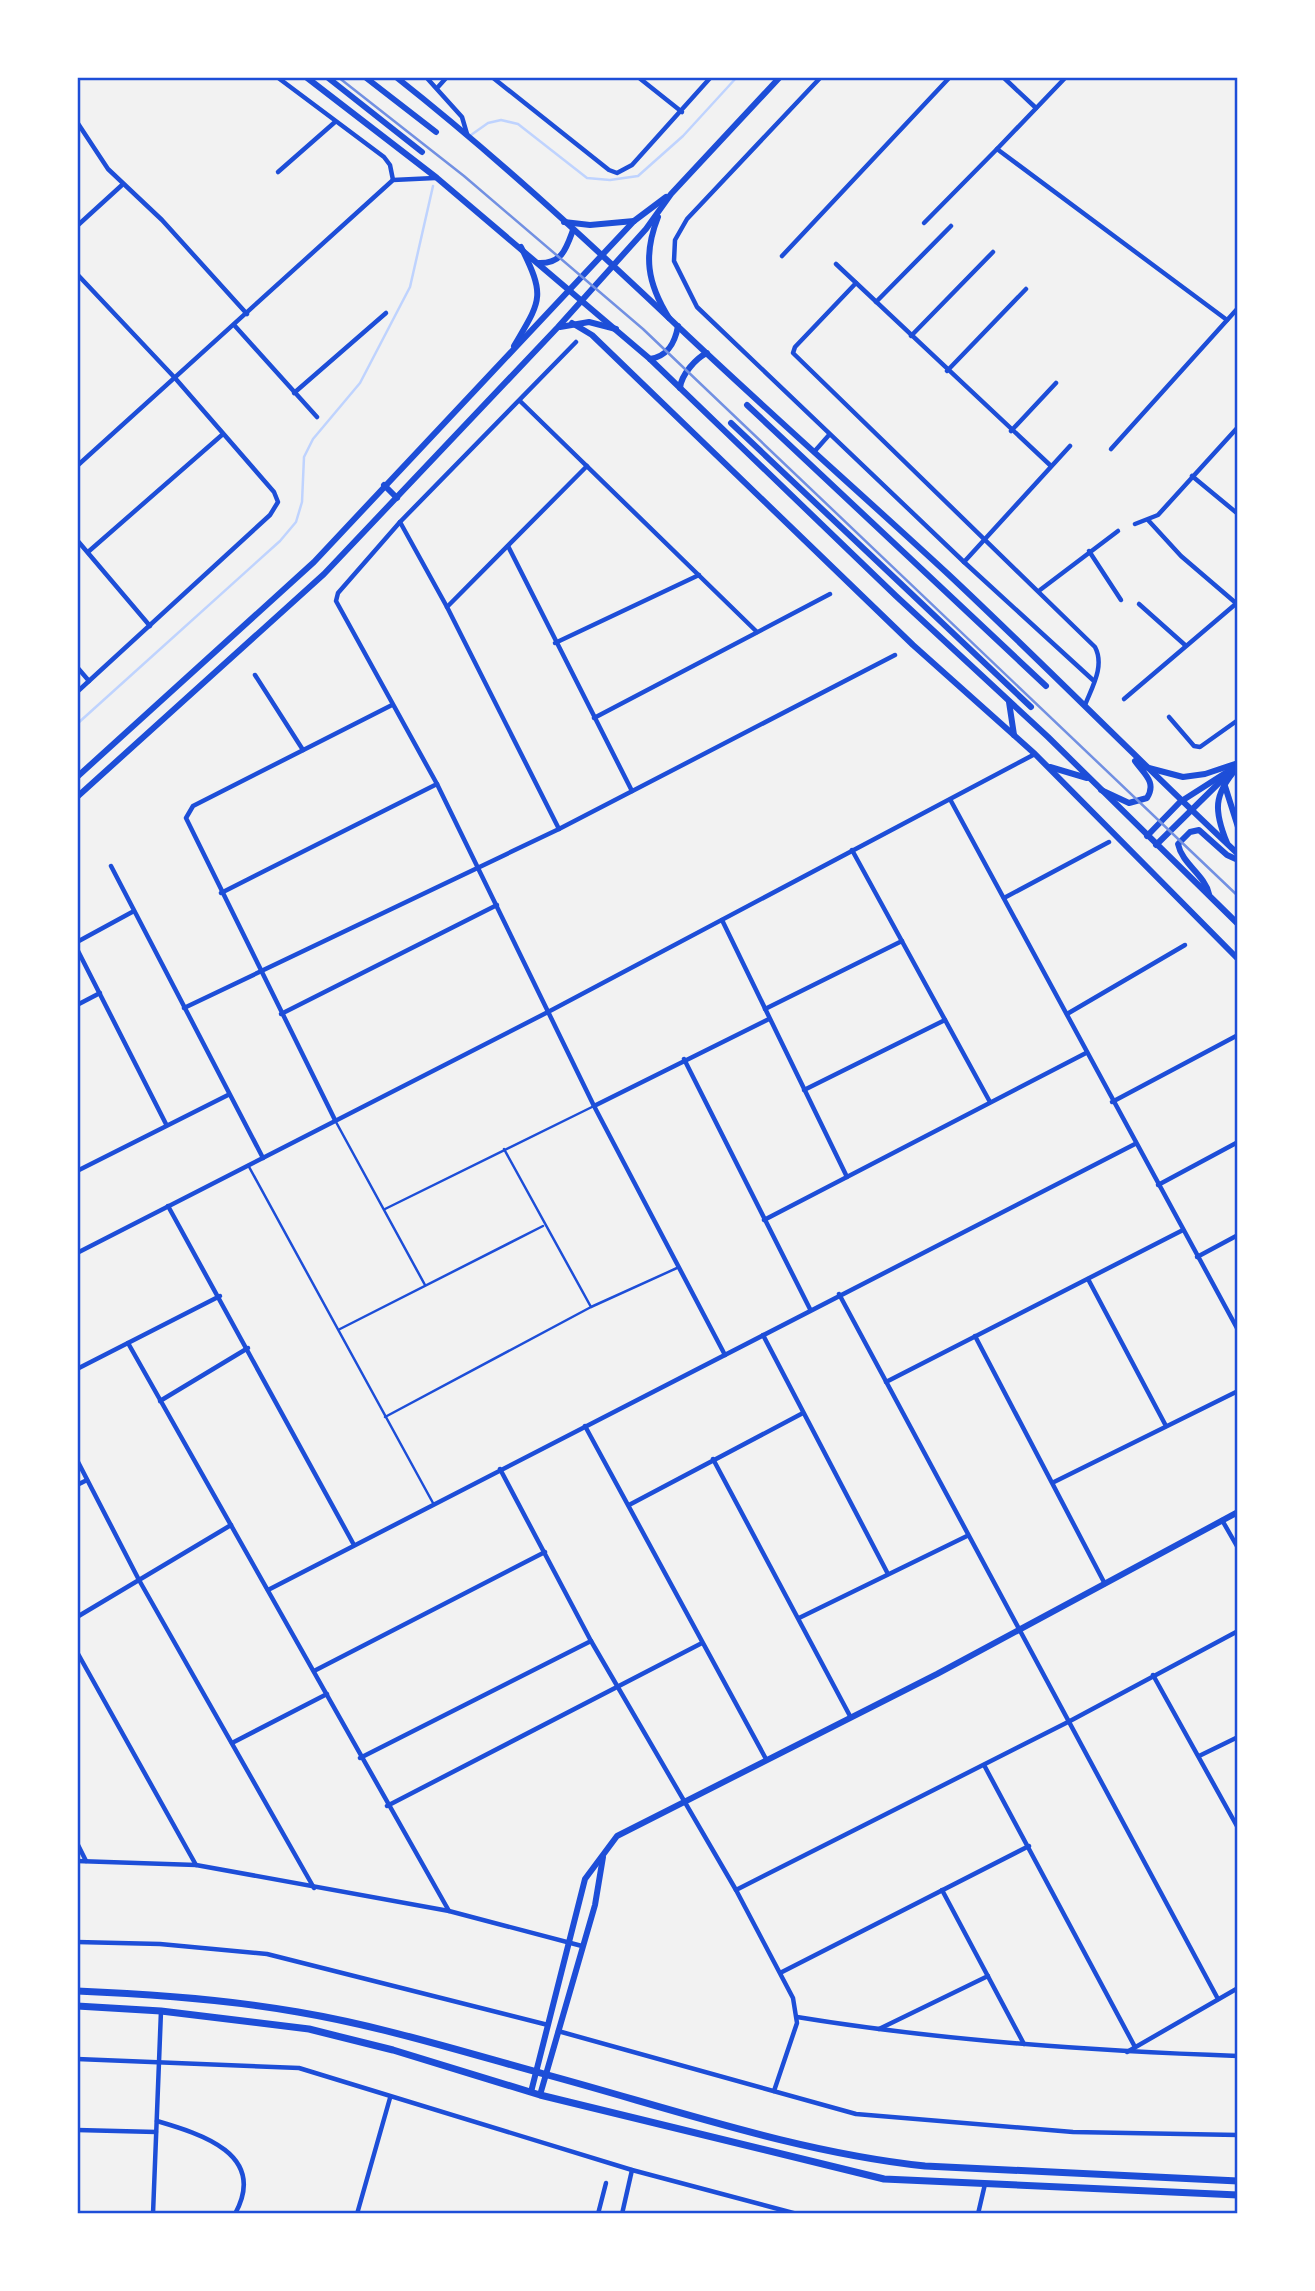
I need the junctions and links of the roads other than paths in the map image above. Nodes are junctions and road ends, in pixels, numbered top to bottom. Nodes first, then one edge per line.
1 (277, 77) edge
2 (306, 77) edge
3 (327, 77) edge
4 (365, 77) edge
5 (396, 77) edge
6 (426, 77) edge
7 (447, 77) edge
8 (492, 77) edge
9 (638, 77) edge
10 (711, 77) edge
11 (780, 77) edge
12 (821, 77) edge
13 (950, 77) edge
14 (1003, 77) edge
15 (1066, 77) edge
16 (438, 87) junction
17 (1036, 108) junction
18 (682, 112) junction
19 (77, 122) edge
20 (334, 122) junction
21 (436, 132) dead end
22 (467, 134) junction
23 (997, 149) junction
24 (422, 152) dead end
25 (278, 172) dead end
26 (438, 178) junction
27 (393, 180) junction
28 (122, 185) junction
29 (671, 194) junction
30 (634, 221) junction
31 (565, 222) junction
32 (924, 223) dead end
33 (77, 226) edge
34 (951, 226) dead end
35 (573, 230) junction
36 (521, 247) junction
37 (993, 253) dead end
38 (604, 254) junction
39 (782, 256) dead end
40 (537, 263) junction
41 (836, 264) dead end
42 (615, 265) junction
43 (77, 274) edge
44 (856, 283) junction
45 (1027, 289) dead end
46 (570, 291) junction
47 (580, 299) junction
48 (876, 302) junction
49 (1238, 308) edge
50 (386, 313) dead end
51 (247, 314) junction
52 (668, 318) junction
53 (1227, 320) junction
54 (572, 323) junction
55 (234, 326) junction
56 (678, 326) junction
57 (558, 327) junction
58 (616, 329) junction
59 (911, 336) junction
60 (576, 342) dead end
61 (707, 353) junction
62 (508, 356) junction
63 (650, 359) junction
64 (947, 371) junction
65 (175, 379) junction
66 (1056, 383) dead end
67 (680, 388) junction
68 (294, 393) junction
69 (520, 401) junction
70 (747, 405) dead end
71 (317, 417) dead end
72 (731, 423) dead end
73 (1238, 427) edge
74 (1011, 432) junction
75 (223, 434) junction
76 (829, 435) junction
77 (1070, 446) dead end
78 (1111, 449) dead end
79 (814, 452) junction
80 (77, 466) edge
81 (587, 466) junction
82 (1051, 466) junction
83 (1192, 476) junction
84 (384, 485) junction
85 (397, 498) junction
86 (1238, 514) edge
87 (1148, 520) junction
88 (400, 522) junction
89 (1135, 524) dead end
90 (1118, 531) dead end
91 (985, 539) junction
92 (77, 540) edge
93 (508, 546) junction
94 (1089, 551) junction
95 (88, 552) junction
96 (964, 562) junction
97 (699, 575) junction
98 (1040, 590) junction
99 (830, 594) dead end
100 (1121, 600) dead end
101 (1237, 603) edge
102 (1139, 604) dead end
103 (447, 607) junction
104 (150, 626) junction
105 (757, 632) junction
106 (555, 643) junction
107 (1185, 645) junction
108 (895, 655) dead end
109 (77, 667) edge
110 (255, 675) dead end
111 (89, 681) junction
112 (1094, 681) junction
113 (1046, 686) dead end
114 (77, 692) edge
115 (1124, 698) dead end
116 (1008, 701) junction
117 (392, 705) junction
118 (1085, 705) junction
119 (1031, 707) dead end
120 (1169, 716) dead end
121 (594, 718) junction
122 (1238, 720) edge
123 (1014, 735) junction
124 (113, 745) junction
125 (303, 750) junction
126 (1035, 754) junction
127 (1134, 755) junction
128 (123, 757) junction
129 (1238, 765) edge
130 (1047, 766) junction
131 (1145, 766) junction
132 (77, 776) edge
133 (1089, 778) junction
134 (1224, 783) junction
135 (437, 784) junction
136 (1100, 790) junction
137 (632, 791) junction
138 (77, 797) edge
139 (951, 801) junction
140 (1180, 802) junction
141 (1190, 811) junction
142 (1238, 827) edge
143 (559, 829) junction
144 (1147, 836) junction
145 (1110, 842) dead end
146 (1227, 844) junction
147 (1156, 845) junction
148 (852, 850) junction
149 (1238, 854) edge
150 (1238, 860) edge
151 (478, 865) junction
152 (111, 866) dead end
153 (221, 893) junction
154 (1209, 896) junction
155 (1004, 898) junction
156 (497, 905) junction
157 (134, 911) junction
158 (722, 920) junction
159 (1238, 924) edge
160 (902, 941) junction
161 (77, 942) edge
162 (1185, 945) dead end
163 (77, 948) edge
164 (1238, 959) edge
165 (260, 972) junction
166 (100, 993) junction
167 (77, 1005) edge
168 (184, 1008) junction
169 (765, 1009) junction
170 (548, 1012) junction
171 (281, 1014) junction
172 (1067, 1014) junction
173 (769, 1019) junction
174 (945, 1020) junction
175 (1238, 1035) edge
176 (1086, 1053) junction
177 (684, 1059) junction
178 (804, 1090) junction
179 (228, 1095) junction
180 (990, 1102) junction
181 (1112, 1102) junction
182 (593, 1106) junction
183 (335, 1120) junction
184 (166, 1124) junction
185 (1238, 1142) edge
186 (1135, 1144) junction
187 (504, 1149) junction
188 (263, 1157) junction
189 (248, 1165) junction
190 (77, 1171) edge
191 (846, 1177) junction
192 (1158, 1185) junction
193 (168, 1206) junction
194 (385, 1209) junction
195 (764, 1220) junction
196 (543, 1226) junction
197 (1183, 1230) junction
198 (1238, 1235) edge
199 (77, 1253) edge
200 (1197, 1257) junction
201 (680, 1266) junction
202 (1088, 1279) junction
203 (425, 1284) junction
204 (839, 1294) junction
205 (220, 1296) junction
206 (591, 1307) junction
207 (810, 1309) junction
208 (1236, 1322) edge
209 (339, 1329) junction
210 (1238, 1330) edge
211 (762, 1335) junction
212 (975, 1336) junction
213 (128, 1343) junction
214 (248, 1348) junction
215 (725, 1355) junction
216 (77, 1369) edge
217 (886, 1382) junction
218 (1238, 1391) edge
219 (160, 1401) junction
220 (803, 1413) junction
221 (385, 1416) junction
222 (585, 1426) junction
223 (1166, 1426) junction
224 (77, 1460) edge
225 (713, 1460) junction
226 (500, 1469) junction
227 (87, 1480) junction
228 (1054, 1482) junction
229 (77, 1485) edge
230 (433, 1503) junction
231 (629, 1506) junction
232 (1238, 1512) edge
233 (1223, 1520) junction
234 (231, 1525) junction
235 (968, 1536) junction
236 (354, 1545) junction
237 (1238, 1548) edge
238 (545, 1552) junction
239 (888, 1574) junction
240 (139, 1580) junction
241 (1105, 1585) junction
242 (268, 1590) junction
243 (77, 1617) edge
244 (799, 1618) junction
245 (1019, 1630) junction
246 (1238, 1631) edge
247 (592, 1641) junction
248 (702, 1643) junction
249 (77, 1652) edge
250 (314, 1671) junction
251 (1153, 1675) junction
252 (617, 1687) junction
253 (327, 1694) junction
254 (850, 1716) junction
255 (1070, 1721) junction
256 (1238, 1737) edge
257 (232, 1743) junction
258 (1199, 1756) junction
259 (360, 1758) junction
260 (766, 1759) junction
261 (984, 1765) junction
262 (683, 1800) junction
263 (387, 1806) junction
264 (1238, 1828) edge
265 (77, 1843) edge
266 (1029, 1846) junction
267 (603, 1857) junction
268 (77, 1861) edge
269 (87, 1862) junction
270 (196, 1865) junction
271 (314, 1888) junction
272 (736, 1890) junction
273 (942, 1890) junction
274 (449, 1911) junction
275 (77, 1942) edge
276 (570, 1942) junction
277 (582, 1947) junction
278 (782, 1972) junction
279 (988, 1976) junction
280 (1238, 1988) edge
281 (77, 1991) edge
282 (1218, 1999) junction
283 (77, 2006) edge
284 (161, 2011) junction
285 (797, 2017) junction
286 (548, 2025) junction
287 (877, 2030) junction
288 (558, 2031) junction
289 (1025, 2045) junction
290 (1135, 2047) junction
291 (1126, 2052) junction
292 (1238, 2056) edge
293 (77, 2059) edge
294 (159, 2062) junction
295 (535, 2071) junction
296 (546, 2074) junction
297 (774, 2091) junction
298 (531, 2092) junction
299 (540, 2095) junction
300 (390, 2098) junction
301 (157, 2121) junction
302 (77, 2130) edge
303 (156, 2132) junction
304 (1238, 2135) edge
305 (632, 2170) junction
306 (1238, 2181) edge
307 (606, 2183) dead end
308 (985, 2185) junction
309 (1238, 2195) edge
310 (153, 2214) edge
311 (235, 2214) edge
312 (357, 2214) edge
313 (598, 2214) edge
314 (622, 2214) edge
315 (797, 2214) edge
316 (978, 2214) edge

1 - 20 street
2 - 26 street
3 - 24 street
4 - 21 street
5 - 22 street
6 - 16 street
7 - 16 street
8 - 18 street
9 - 18 street
10 - 18 street
11 - 29 street
12 - 76 street
13 - 39 street
14 - 17 street
15 - 17 street
16 - 22 street
17 - 23 street
19 - 28 street
20 - 25 street
20 - 27 street
22 - 31 street
23 - 32 street
23 - 53 street
26 - 27 street
26 - 36 street
27 - 51 street
28 - 33 street
28 - 51 street
29 - 30 street
29 - 42 street
29 - 52 street
30 - 31 street
30 - 38 street
31 - 35 street
34 - 48 street
35 - 38 street
35 - 40 street
36 - 40 street
36 - 62 street
37 - 59 street
38 - 42 street
38 - 46 street
40 - 46 street
41 - 44 street
42 - 47 street
42 - 52 street
43 - 65 street
44 - 48 street
44 - 91 street
45 - 64 street
46 - 47 street
46 - 62 street
47 - 57 street
47 - 58 street
48 - 59 street
49 - 53 street
50 - 68 street
51 - 55 street
52 - 56 street
53 - 78 street
54 - 57 street
54 - 58 street
54 - 123 street
55 - 65 street
55 - 68 street
56 - 61 street
56 - 63 street
57 - 85 street
58 - 63 street
59 - 64 street
60 - 69 street
61 - 67 street
61 - 79 street
62 - 84 street
63 - 67 street
64 - 74 street
65 - 75 street
65 - 80 street
66 - 74 street
67 - 116 street
68 - 71 street
69 - 81 street
69 - 88 street
70 - 113 street
72 - 119 street
73 - 83 street
74 - 82 street
75 - 95 street
75 - 104 street
76 - 79 street
76 - 96 street
77 - 82 street
79 - 118 street
81 - 93 street
81 - 97 street
82 - 91 street
83 - 86 street
83 - 87 street
84 - 85 street
84 - 124 street
85 - 128 street
87 - 89 street
87 - 101 street
88 - 103 street
88 - 117 street
90 - 94 street
91 - 96 street
91 - 98 street
92 - 95 street
93 - 103 street
93 - 106 street
94 - 98 street
94 - 100 street
95 - 104 street
96 - 112 street
97 - 105 street
97 - 106 street
98 - 112 street
99 - 105 street
101 - 107 street
102 - 107 street
103 - 143 street
104 - 111 street
105 - 121 street
106 - 121 street
107 - 115 street
108 - 137 street
109 - 111 street
110 - 125 street
111 - 114 street
112 - 118 street
116 - 123 street
116 - 133 street
117 - 125 street
117 - 135 street
118 - 127 street
120 - 122 street
121 - 137 street
123 - 126 street
124 - 128 street
124 - 132 street
125 - 153 street
126 - 130 street
126 - 139 street
127 - 131 street
127 - 136 street
128 - 138 street
129 - 131 street
129 - 134 street
129 - 140 street
129 - 141 street
130 - 133 street
130 - 164 street
131 - 140 street
133 - 136 street
134 - 142 street
134 - 146 street
135 - 151 street
135 - 153 street
136 - 144 street
137 - 143 street
139 - 148 street
139 - 155 street
140 - 141 street
140 - 144 street
141 - 146 street
141 - 147 street
143 - 151 street
144 - 147 street
145 - 155 street
146 - 149 street
147 - 154 street
148 - 158 street
148 - 160 street
150 - 154 street
151 - 156 street
151 - 165 street
152 - 157 street
153 - 165 street
154 - 159 street
155 - 172 street
156 - 170 street
156 - 171 street
157 - 161 street
157 - 168 street
158 - 169 street
158 - 170 street
160 - 169 street
160 - 174 street
162 - 172 street
163 - 166 street
165 - 168 street
165 - 171 street
166 - 167 street
166 - 184 street
168 - 179 street
169 - 173 street
170 - 182 street
170 - 183 street
171 - 183 street
172 - 176 street
173 - 177 street
173 - 178 street
174 - 178 street
174 - 180 street
175 - 181 street
176 - 180 street
176 - 181 street
177 - 182 street
177 - 195 street
178 - 191 street
179 - 184 street
179 - 188 street
180 - 191 street
181 - 186 street
182 - 187 lane
182 - 201 street
183 - 188 street
183 - 194 lane
184 - 190 street
185 - 192 street
186 - 192 street
186 - 204 street
187 - 194 lane
187 - 196 lane
188 - 189 street
189 - 193 street
189 - 209 lane
191 - 195 street
192 - 197 street
193 - 199 street
193 - 205 street
194 - 203 lane
195 - 207 street
196 - 203 lane
196 - 206 lane
197 - 200 street
197 - 202 street
198 - 200 street
200 - 208 street
201 - 206 lane
201 - 215 street
202 - 212 street
202 - 223 street
203 - 209 lane
204 - 207 street
204 - 217 street
205 - 213 street
205 - 214 street
206 - 221 lane
207 - 211 street
208 - 210 street
209 - 221 lane
211 - 215 street
211 - 220 street
212 - 217 street
212 - 228 street
213 - 216 street
213 - 219 street
214 - 219 street
214 - 236 street
215 - 222 street
217 - 235 street
218 - 223 street
219 - 234 street
220 - 225 street
220 - 239 street
221 - 230 lane
222 - 226 street
222 - 231 street
223 - 228 street
224 - 227 street
225 - 231 street
225 - 244 street
226 - 230 street
226 - 238 street
227 - 229 street
227 - 240 street
228 - 241 street
230 - 236 street
231 - 248 street
232 - 233 street
233 - 237 street
233 - 241 street
234 - 240 street
234 - 242 street
235 - 239 street
235 - 245 street
236 - 242 street
238 - 247 street
238 - 250 street
239 - 244 street
240 - 243 street
240 - 257 street
241 - 245 street
242 - 250 street
244 - 254 street
245 - 254 street
245 - 255 street
246 - 251 street
247 - 252 street
247 - 259 street
248 - 252 street
248 - 260 street
249 - 270 street
250 - 253 street
251 - 255 street
251 - 258 street
252 - 262 street
252 - 263 street
253 - 257 street
253 - 259 street
254 - 260 street
255 - 261 street
255 - 282 street
256 - 258 street
257 - 271 street
258 - 264 street
259 - 263 street
260 - 262 street
261 - 266 street
261 - 272 street
262 - 267 street
262 - 272 street
263 - 274 street
265 - 269 street
266 - 273 street
266 - 290 street
267 - 276 street
267 - 277 street
268 - 269 street
269 - 270 street
270 - 271 street
271 - 274 street
272 - 278 street
273 - 278 street
273 - 279 street
274 - 276 street
275 - 286 street
276 - 277 street
276 - 286 street
277 - 288 street
278 - 285 street
279 - 287 street
279 - 289 street
280 - 282 street
281 - 295 main road
282 - 290 street
283 - 284 main road
284 - 294 street
284 - 298 main road
285 - 287 street
285 - 297 street
286 - 295 street
287 - 289 street
288 - 296 street
288 - 297 street
289 - 291 street
290 - 291 street
291 - 292 street
293 - 294 street
294 - 300 street
294 - 301 street
295 - 296 main road
295 - 298 street
296 - 299 street
296 - 306 main road
297 - 304 street
298 - 299 main road
299 - 308 main road
300 - 305 street
300 - 312 street
301 - 303 street
301 - 311 street
302 - 303 street
303 - 310 street
305 - 314 street
305 - 315 street
307 - 313 street
308 - 309 main road
308 - 316 street

